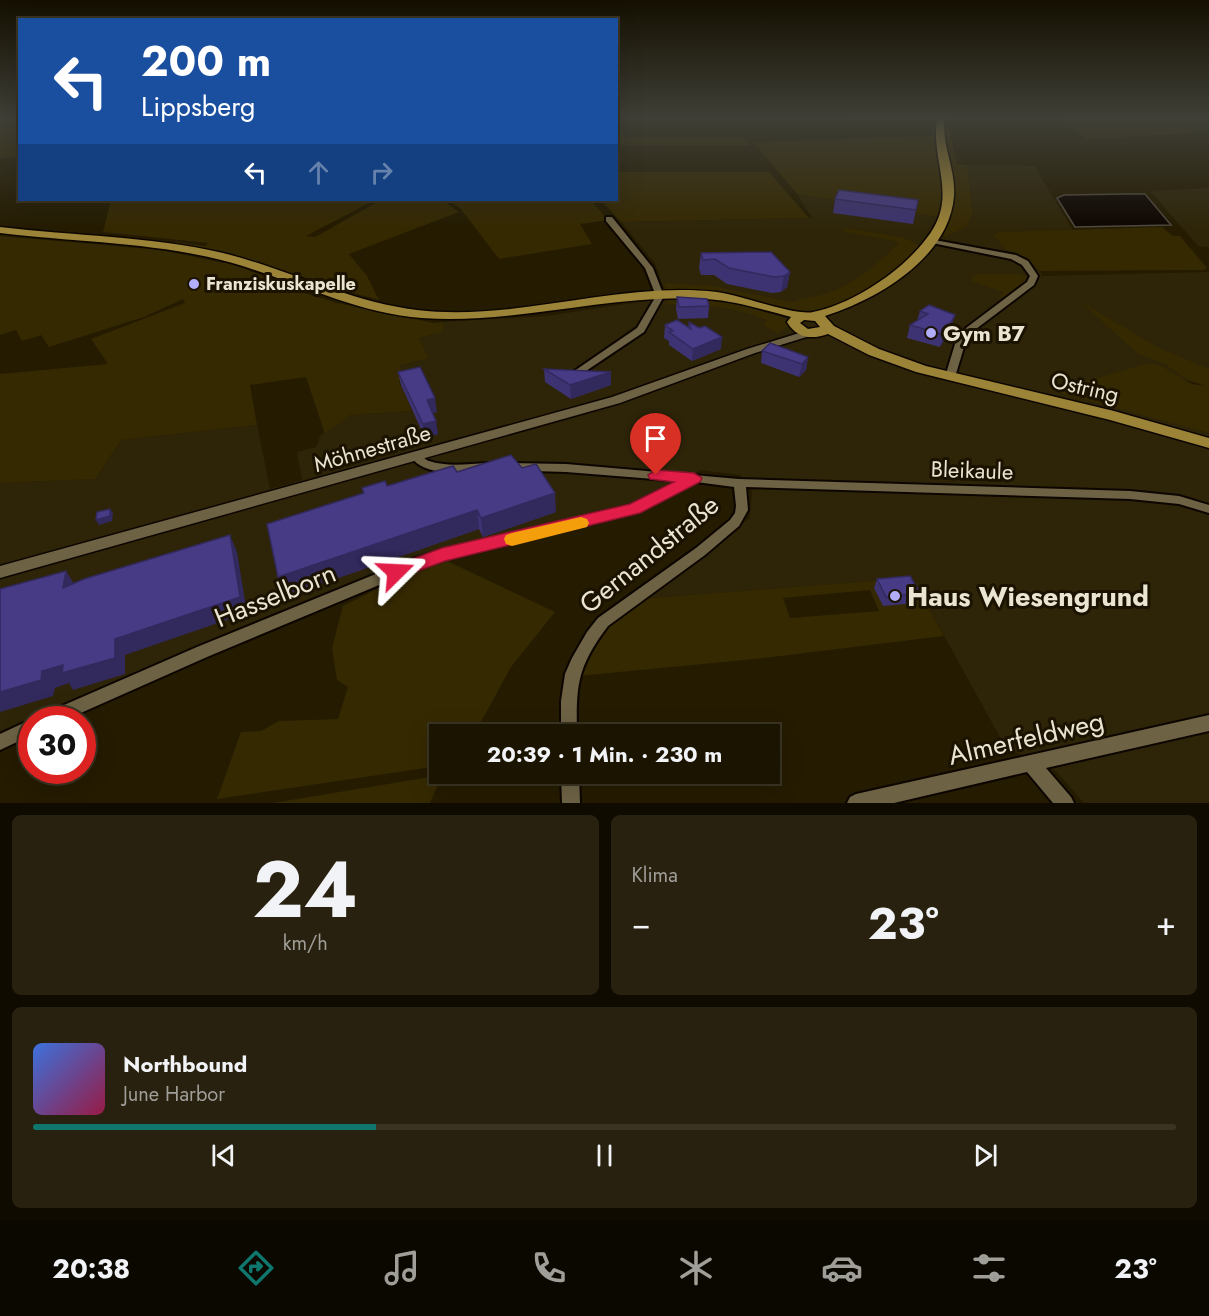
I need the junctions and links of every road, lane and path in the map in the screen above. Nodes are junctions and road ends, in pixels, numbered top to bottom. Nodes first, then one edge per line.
1 (944, 155) edge
2 (609, 219) dead end
3 (0, 230) edge
4 (932, 241) junction
5 (660, 296) junction
6 (843, 307) junction
7 (810, 325) junction
8 (857, 344) junction
9 (889, 358) junction
10 (950, 377) junction
11 (571, 378) edge
12 (1209, 443) edge
13 (417, 456) junction
14 (694, 478) junction
15 (736, 483) junction
16 (1209, 509) edge
17 (0, 572) edge
18 (79, 706) edge
19 (1209, 723) edge
20 (569, 724) edge
21 (18, 734) edge
22 (0, 742) edge
23 (1031, 764) junction
24 (570, 784) edge
25 (571, 803) edge
26 (856, 803) edge
27 (1065, 803) edge

1 - 4 main road
2 - 5 street
3 - 5 main road
4 - 6 main road
4 - 10 street
5 - 7 main road
5 - 11 street
6 - 7 main road
6 - 8 main road
7 - 8 main road
7 - 9 main road
7 - 13 street, Möhnestraße
8 - 9 main road
9 - 10 main road, Ostring
10 - 12 main road, Ostring
13 - 14 street
13 - 17 street, Möhnestraße
14 - 15 street
14 - 18 street, Hasselborn
15 - 16 street, Bleikaule
15 - 20 street, Gernandstraße
19 - 23 street, Almerfeldweg
21 - 22 street
23 - 26 street, Almerfeldweg
23 - 27 street
24 - 25 street

